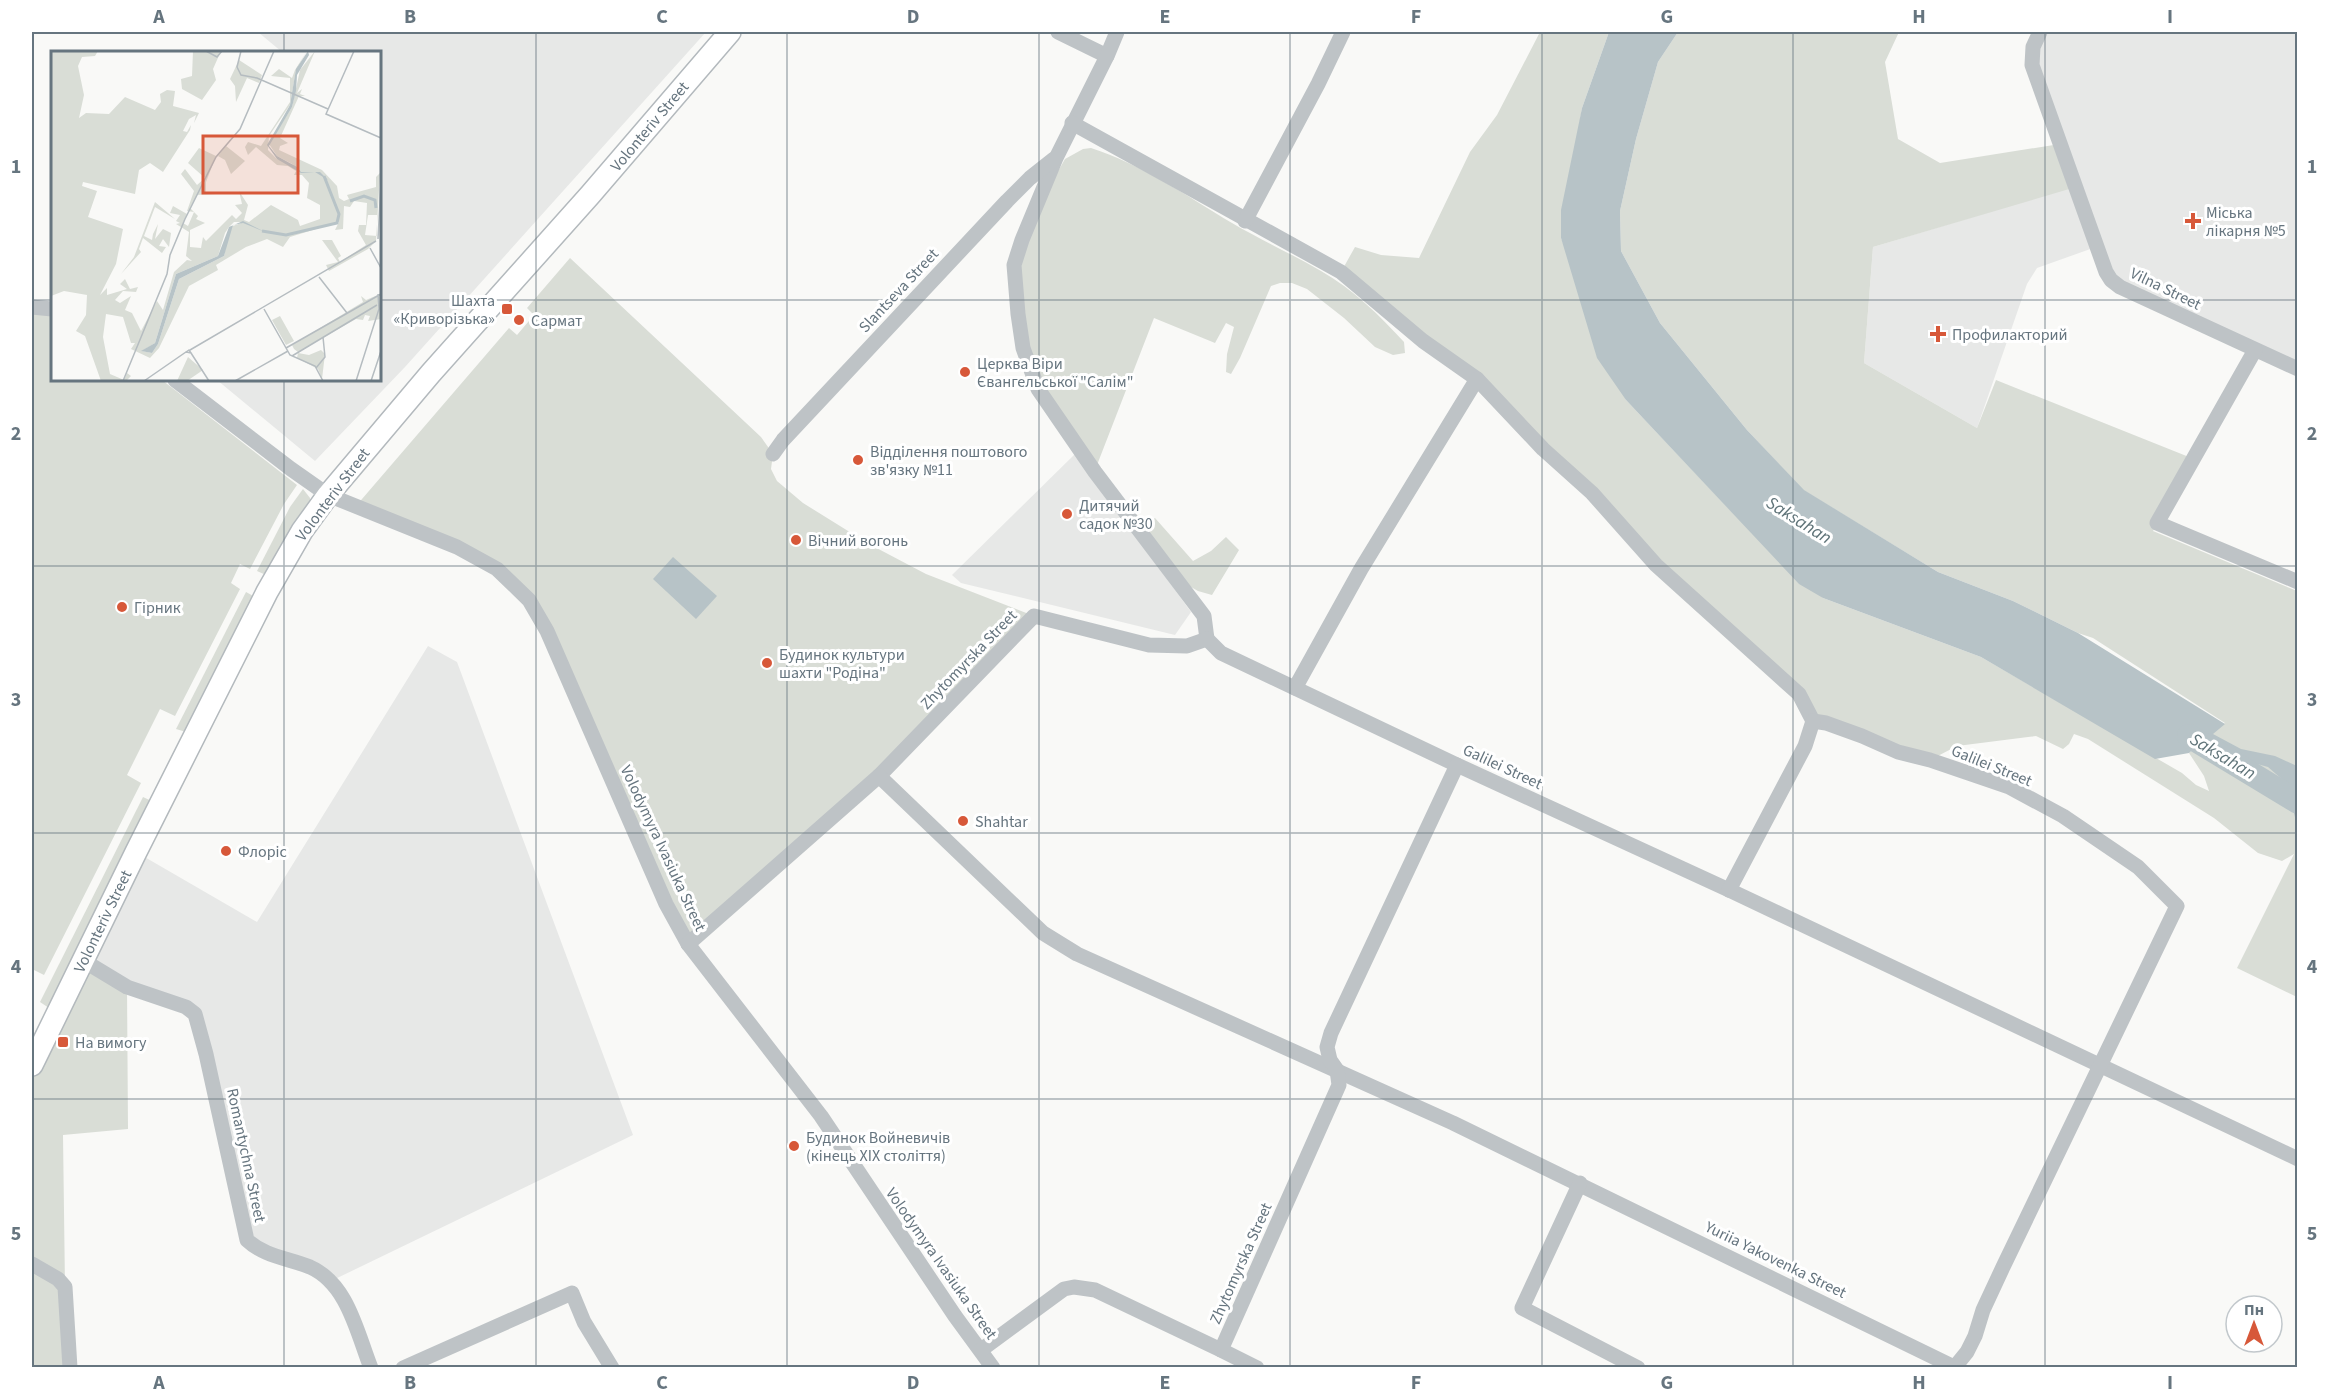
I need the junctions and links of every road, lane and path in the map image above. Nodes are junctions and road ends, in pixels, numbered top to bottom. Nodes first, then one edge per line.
1 (730, 32) edge
2 (1058, 32) edge
3 (1117, 32) edge
4 (1343, 32) edge
5 (2040, 32) edge
6 (1107, 56) junction
7 (1072, 123) junction
8 (1056, 158) junction
9 (1245, 221) junction
10 (32, 307) edge
11 (51, 309) edge
12 (2255, 350) junction
13 (2298, 369) edge
14 (1477, 379) junction
15 (176, 381) edge
16 (773, 453) dead end
17 (328, 495) junction
18 (2298, 582) edge
19 (1207, 639) junction
20 (1295, 688) junction
21 (1813, 721) junction
22 (1457, 765) junction
23 (879, 776) junction
24 (1729, 890) junction
25 (688, 944) junction
26 (84, 961) junction
27 (32, 1065) edge
28 (2099, 1066) junction
29 (1337, 1070) junction
30 (2298, 1159) edge
31 (1580, 1183) junction
32 (32, 1264) edge
33 (981, 1350) junction
34 (1221, 1350) junction
35 (1955, 1367) edge
36 (70, 1368) edge
37 (371, 1368) edge
38 (403, 1368) edge
39 (612, 1368) edge
40 (993, 1368) edge
41 (1257, 1368) edge
42 (1638, 1368) edge

1 - 17 street, Volonteriv Street
2 - 6 street
3 - 6 street, Slantseva Street
4 - 9 street
5 - 12 street, Vilna Street
6 - 7 street, Slantseva Street
7 - 8 street, Slantseva Street
7 - 9 street
8 - 16 street, Slantseva Street
8 - 19 street, Slantseva Street
9 - 14 street
10 - 11 street
12 - 13 street, Vilna Street
12 - 18 street
14 - 20 street
14 - 21 street
15 - 17 street, Volodymyra Ivasiuka Street
17 - 25 street, Volodymyra Ivasiuka Street
17 - 26 street, Volonteriv Street
19 - 20 street, Galilei Street
19 - 23 street, Zhytomyrska Street
20 - 22 street, Galilei Street
21 - 24 street
21 - 28 street, Galilei Street
22 - 24 street, Galilei Street
22 - 29 street, Zhytomyrska Street
23 - 25 street, Zhytomyrska Street
23 - 29 street
24 - 28 street, Galilei Street
25 - 33 street, Volodymyra Ivasiuka Street
26 - 27 street, Volonteriv Street
26 - 37 street, Romantychna Street
28 - 30 street, Galilei Street
28 - 35 street, Galilei Street
29 - 31 street
29 - 34 street, Zhytomyrska Street
31 - 35 street, Yuriia Yakovenka Street
31 - 42 street
32 - 36 street
33 - 34 street, Zhytomyrska Street
33 - 40 street, Volodymyra Ivasiuka Street
34 - 41 street
38 - 39 street

